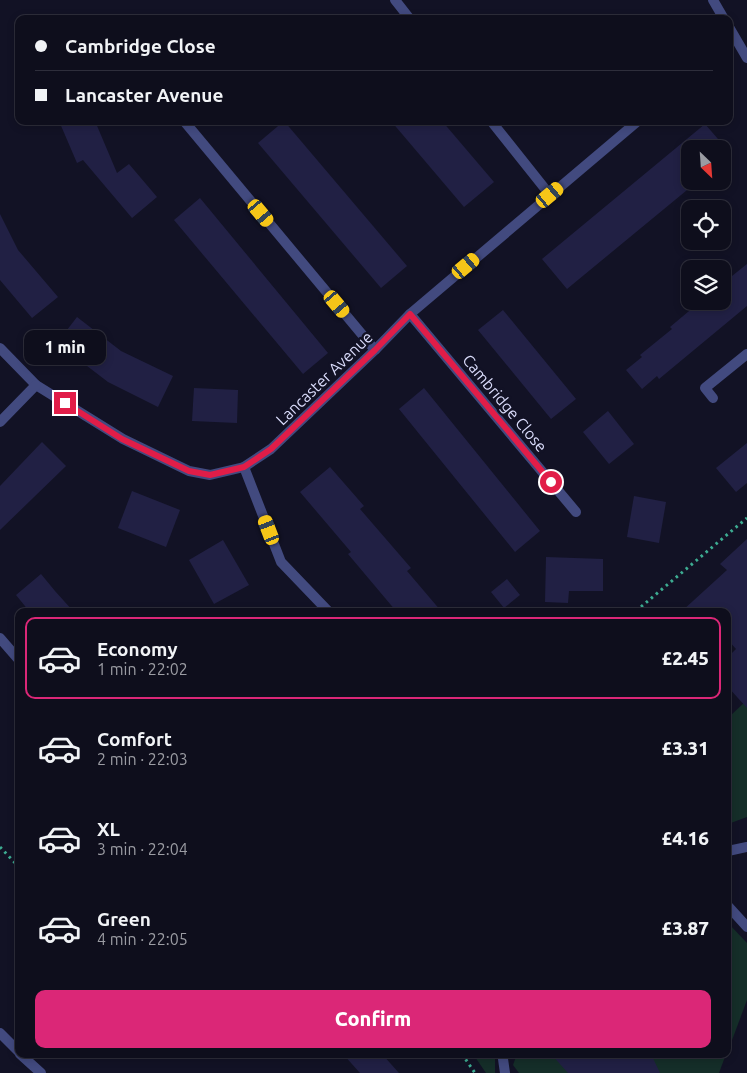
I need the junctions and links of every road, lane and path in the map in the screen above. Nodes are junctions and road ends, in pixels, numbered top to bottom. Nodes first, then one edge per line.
1 (396, 0) edge
2 (713, 0) edge
3 (407, 15) edge
4 (722, 15) edge
5 (733, 44) edge
6 (747, 58) edge
7 (187, 125) edge
8 (494, 125) edge
9 (633, 125) edge
10 (550, 195) junction
11 (410, 314) junction
12 (0, 348) edge
13 (375, 350) junction
14 (747, 354) edge
15 (36, 386) junction
16 (713, 398) dead end
17 (0, 422) edge
18 (244, 467) junction
19 (576, 512) dead end
20 (747, 518) edge
21 (325, 608) edge
22 (640, 608) edge
23 (0, 638) edge
24 (15, 655) edge
25 (0, 847) edge
26 (747, 847) edge
27 (731, 850) edge
28 (15, 863) edge
29 (731, 909) edge
30 (747, 927) edge
31 (0, 1033) edge
32 (15, 1048) edge
33 (25, 1058) edge
34 (465, 1058) edge
35 (502, 1058) edge
36 (41, 1073) edge
37 (475, 1073) edge
38 (505, 1073) edge

1 - 3 street
2 - 4 street
5 - 6 street
7 - 13 street
8 - 10 street
9 - 10 street, Lancaster Avenue
10 - 11 street, Lancaster Avenue
11 - 13 street, Lancaster Avenue
11 - 19 street, Cambridge Close
12 - 15 street, Lancaster Avenue
13 - 18 street, Lancaster Avenue
14 - 16 street
15 - 17 street
15 - 18 street, Lancaster Avenue
18 - 21 street
20 - 22 path
23 - 24 street
25 - 28 path
26 - 27 street
29 - 30 street
31 - 32 street
33 - 36 street
34 - 37 path
35 - 38 street

